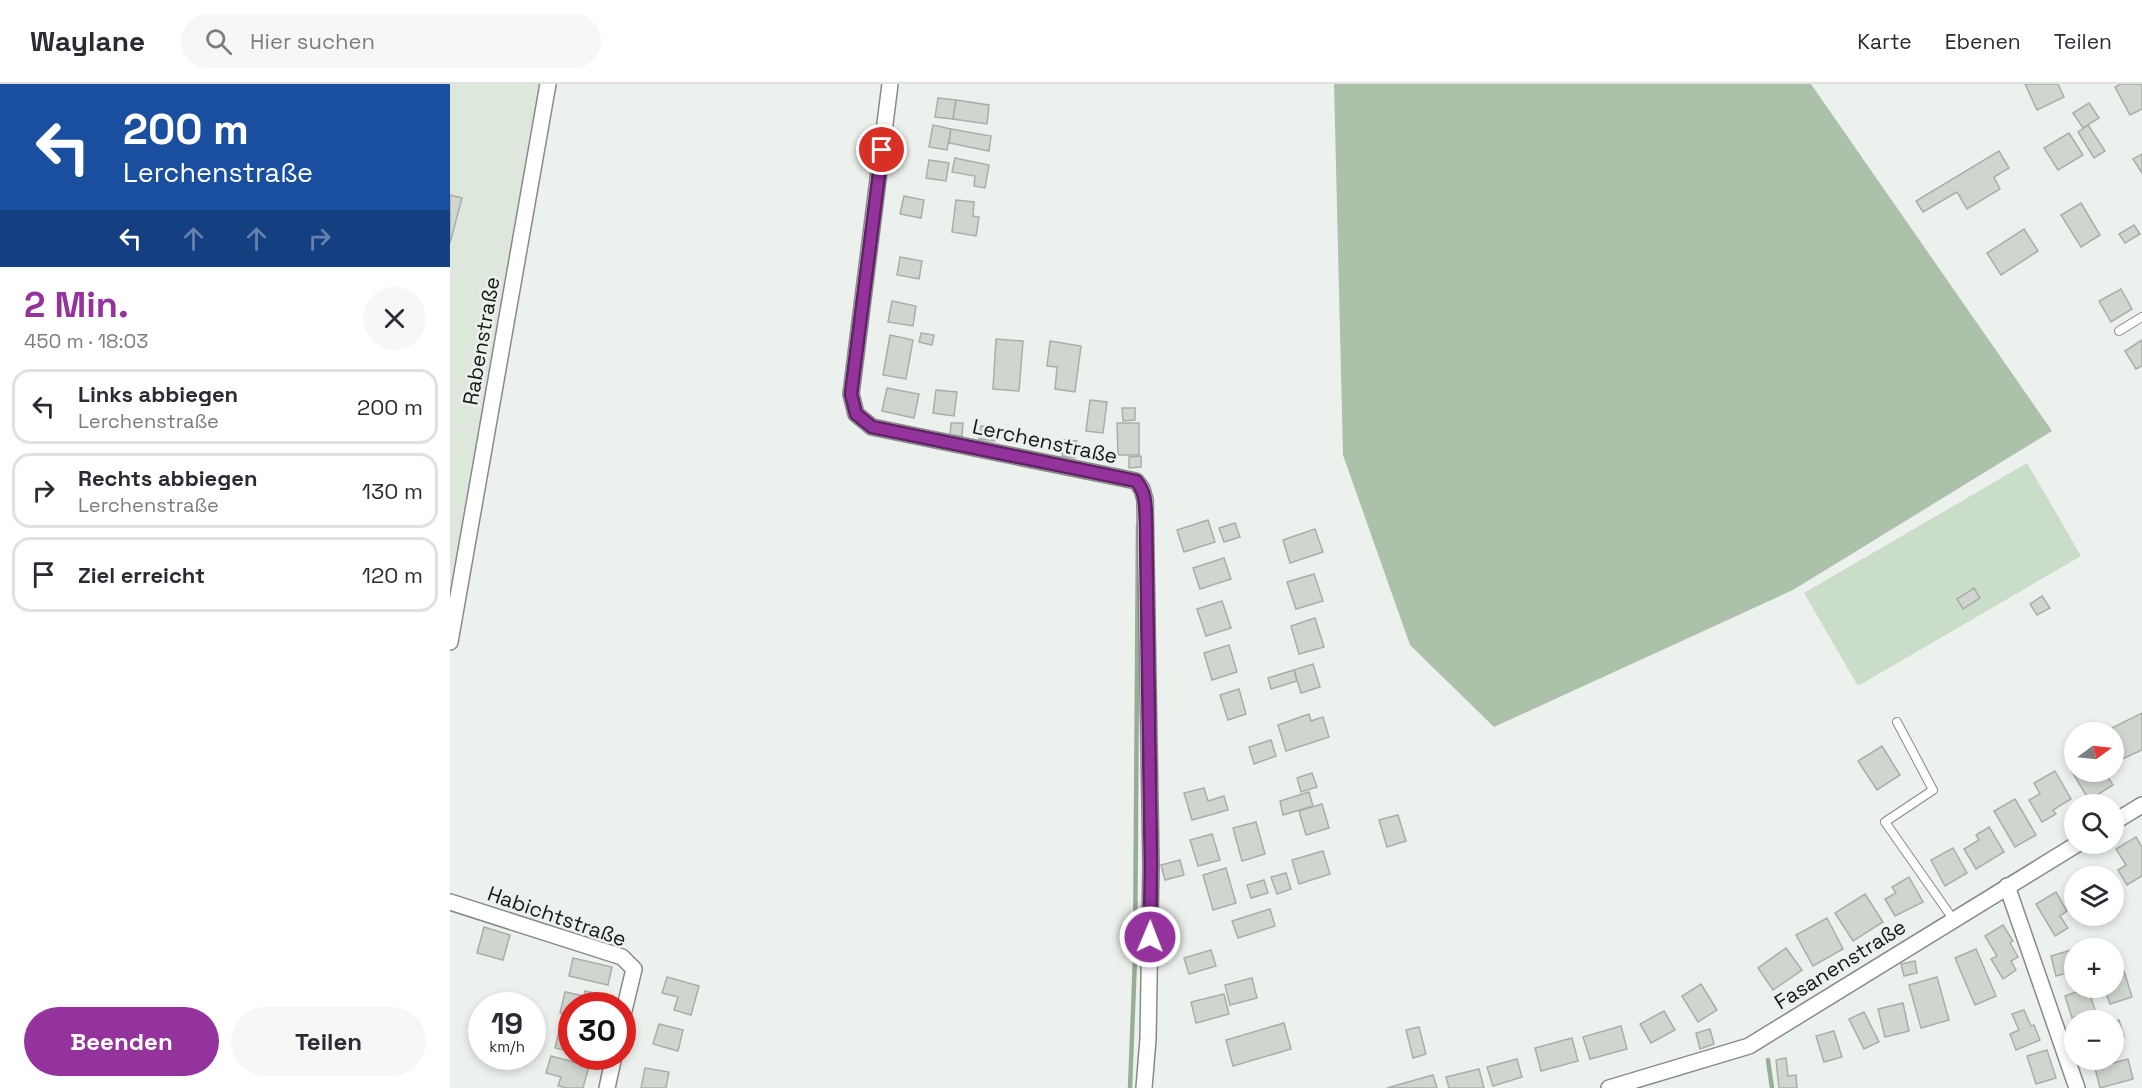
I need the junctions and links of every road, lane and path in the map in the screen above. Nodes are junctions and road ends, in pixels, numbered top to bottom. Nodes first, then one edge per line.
1 (548, 84) edge
2 (890, 84) edge
3 (2142, 317) edge
4 (2119, 331) dead end
5 (450, 642) edge
6 (1897, 722) dead end
7 (2142, 805) edge
8 (2124, 816) edge
9 (2064, 852) edge
10 (2007, 886) junction
11 (450, 902) edge
12 (1953, 919) junction
13 (628, 992) edge
14 (611, 1070) edge
15 (1637, 1084) edge
16 (607, 1088) edge
17 (1144, 1088) edge
18 (1609, 1088) edge
19 (2077, 1088) edge

1 - 5 street, Rabenstraße
2 - 17 street, Lerchenstraße
3 - 4 lane
6 - 12 lane
7 - 8 street
9 - 10 street, Fasanenstraße
10 - 12 street, Fasanenstraße
10 - 19 street
11 - 13 street, Habichtstraße
12 - 15 street, Fasanenstraße
14 - 16 street
15 - 18 street, Fasanenstraße

